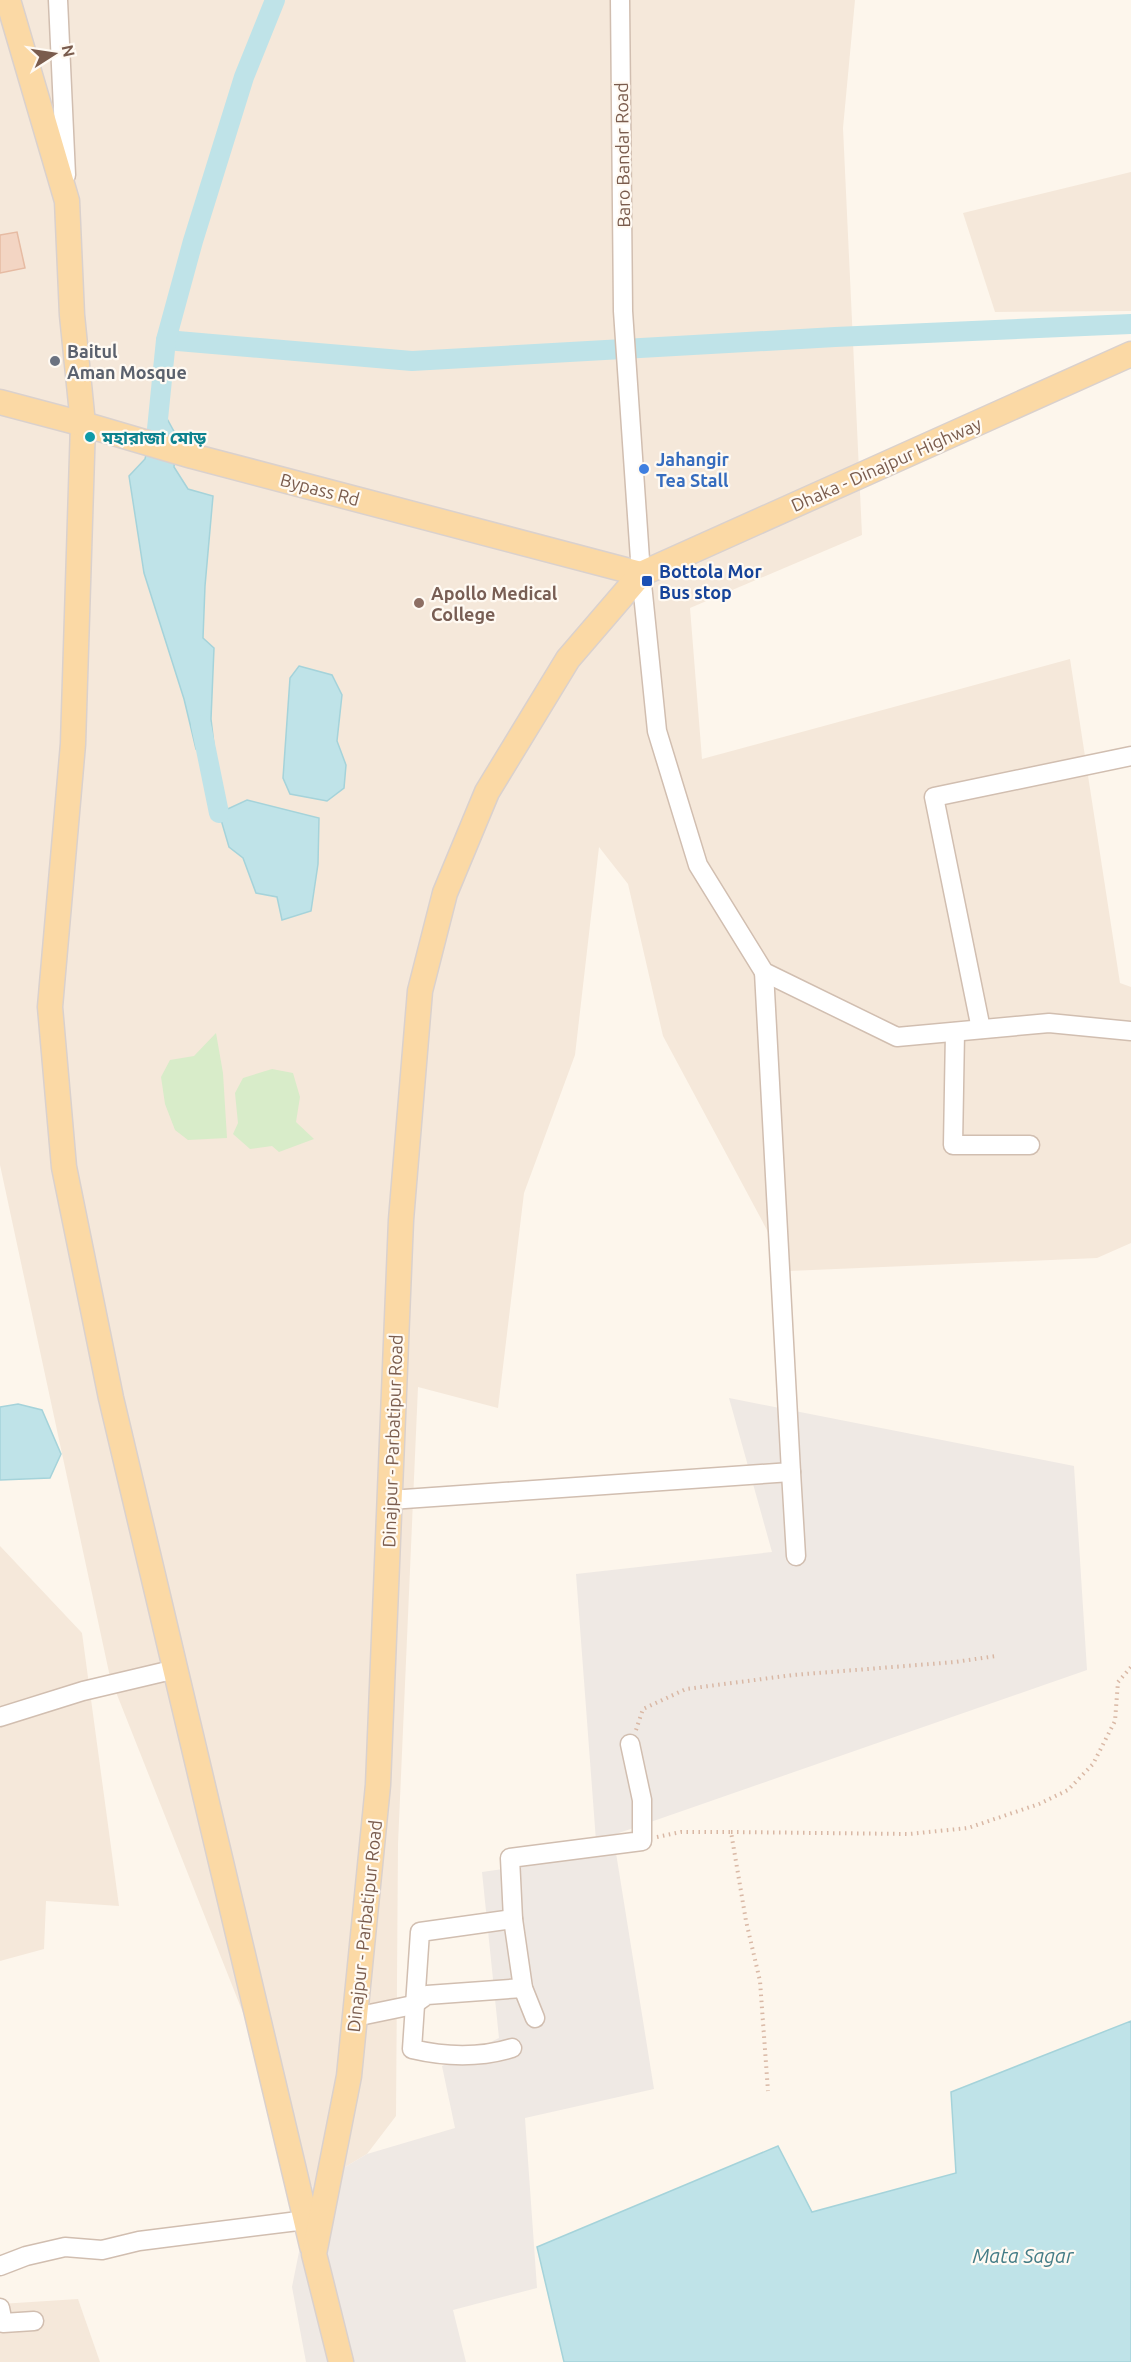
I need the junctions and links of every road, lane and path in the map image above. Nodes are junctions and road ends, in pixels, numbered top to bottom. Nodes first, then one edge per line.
1 (8, 0) edge
2 (58, 0) edge
3 (620, 0) edge
4 (67, 201) junction
5 (1131, 354) edge
6 (0, 402) edge
7 (83, 424) junction
8 (640, 574) junction
9 (1131, 756) edge
10 (764, 972) junction
11 (981, 1029) junction
12 (1131, 1031) edge
13 (955, 1032) junction
14 (1030, 1145) dead end
15 (791, 1472) junction
16 (390, 1500) junction
17 (796, 1556) dead end
18 (996, 1656) dead end
19 (1131, 1667) edge
20 (176, 1669) junction
21 (0, 1717) edge
22 (630, 1744) joint
23 (730, 1832) junction
24 (642, 1840) junction
25 (513, 1919) junction
26 (523, 1988) junction
27 (413, 2005) junction
28 (355, 2017) junction
29 (534, 2018) dead end
30 (512, 2048) dead end
31 (768, 2091) dead end
32 (306, 2220) junction
33 (314, 2254) junction
34 (0, 2266) edge
35 (0, 2308) edge
36 (34, 2321) dead end
37 (341, 2362) edge

1 - 4 main road
2 - 4 street
3 - 8 street, Baro Bandar Road
4 - 7 main road
5 - 8 main road, Dhaka - Dinajpur Highway
6 - 7 main road, Bypass Rd
7 - 8 main road, Bypass Rd
7 - 20 main road
8 - 10 street, Baro Bandar Road
8 - 16 main road, Dinajpur - Parbatipur Road
9 - 11 street
10 - 13 street
10 - 15 street
11 - 12 street
11 - 13 street
13 - 14 street
15 - 16 street
15 - 17 street
16 - 28 main road, Dinajpur - Parbatipur Road
18 - 22 path
19 - 23 path
20 - 21 street
20 - 32 main road
22 - 24 street
23 - 24 path
23 - 31 path
24 - 25 street
25 - 26 street
25 - 27 street
26 - 27 street
26 - 29 street
27 - 28 street
27 - 30 street
28 - 33 main road, Dinajpur - Parbatipur Road
32 - 33 main road
32 - 34 street
33 - 37 main road, Dinajpur - Parbatipur Road
35 - 36 street

